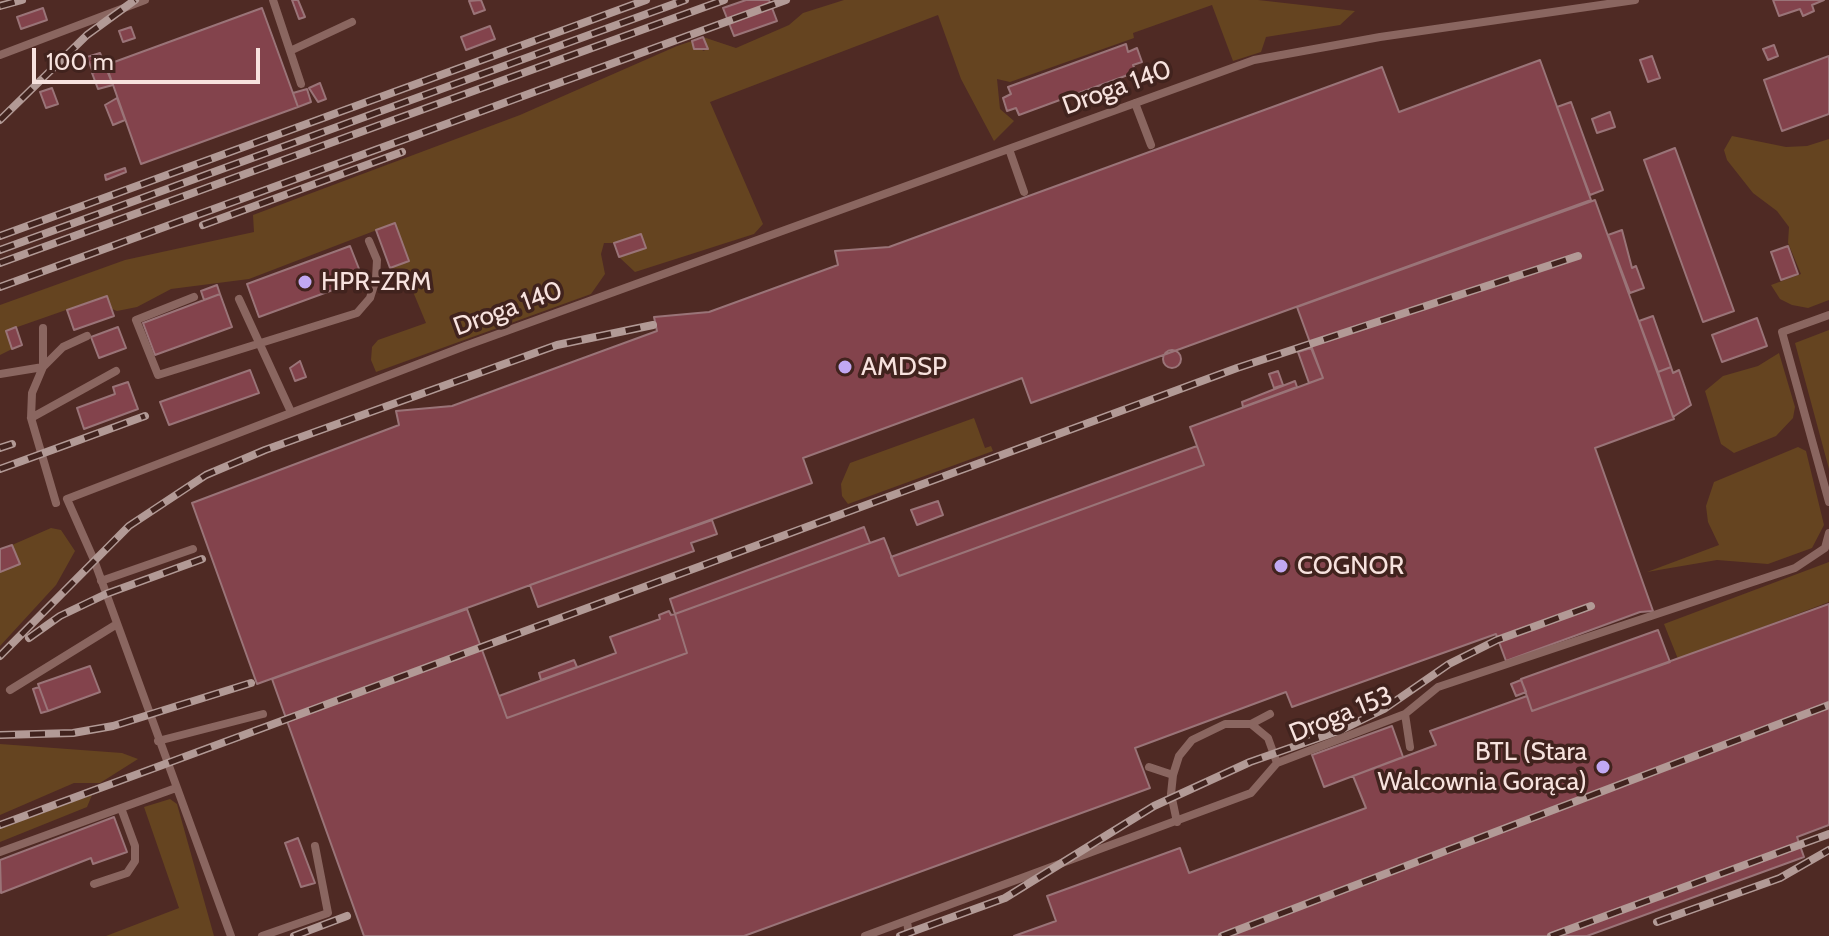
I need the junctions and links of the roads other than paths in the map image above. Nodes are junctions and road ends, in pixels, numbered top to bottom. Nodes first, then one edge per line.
1 (145, 0) edge
2 (273, 0) edge
3 (1635, 0) edge
4 (352, 22) dead end
5 (290, 51) junction
6 (0, 55) edge
7 (301, 84) dead end
8 (1135, 103) junction
9 (1151, 145) dead end
10 (1009, 149) junction
11 (1024, 192) dead end
12 (369, 241) dead end
13 (194, 297) dead end
14 (239, 299) dead end
15 (1829, 315) edge
16 (43, 328) dead end
17 (87, 336) dead end
18 (259, 343) junction
19 (43, 367) junction
20 (116, 371) dead end
21 (0, 374) edge
22 (291, 412) junction
23 (31, 418) junction
24 (1829, 502) edge
25 (56, 503) dead end
26 (1829, 533) edge
27 (193, 549) dead end
28 (101, 581) junction
29 (117, 624) junction
30 (10, 690) dead end
31 (263, 714) dead end
32 (1270, 714) dead end
33 (1405, 714) junction
34 (1251, 724) junction
35 (158, 741) junction
36 (1410, 747) dead end
37 (1277, 763) junction
38 (1149, 767) dead end
39 (1173, 775) junction
40 (176, 788) junction
41 (121, 808) junction
42 (1177, 822) junction
43 (315, 846) dead end
44 (0, 852) edge
45 (94, 884) dead end
46 (907, 921) junction
47 (231, 936) edge
48 (262, 936) edge
49 (865, 936) edge
50 (909, 936) edge

1 - 6 lane
2 - 5 lane
3 - 8 lane, Droga 140
4 - 5 lane
5 - 7 lane
8 - 9 lane
8 - 10 lane, Droga 140
10 - 11 lane
10 - 22 lane, Droga 140
12 - 18 lane
13 - 18 lane
14 - 18 lane
15 - 24 lane
16 - 19 lane
17 - 19 lane
18 - 22 lane
19 - 21 lane
19 - 23 lane
20 - 23 lane
22 - 28 lane, Droga 140
23 - 25 lane
26 - 33 lane, Droga 153
27 - 28 lane
28 - 29 lane, Droga 140
29 - 30 lane
29 - 35 lane, Droga 140
31 - 35 lane
32 - 34 lane
33 - 36 lane
33 - 37 lane, Droga 153
34 - 37 lane
34 - 39 lane
35 - 40 lane, Droga 140
37 - 42 lane, Droga 153
38 - 39 lane
39 - 42 lane
40 - 41 lane
40 - 47 lane, Droga 140
41 - 44 lane
41 - 45 lane
42 - 46 lane, Droga 153
43 - 48 lane
46 - 49 lane, Droga 153
46 - 50 lane

